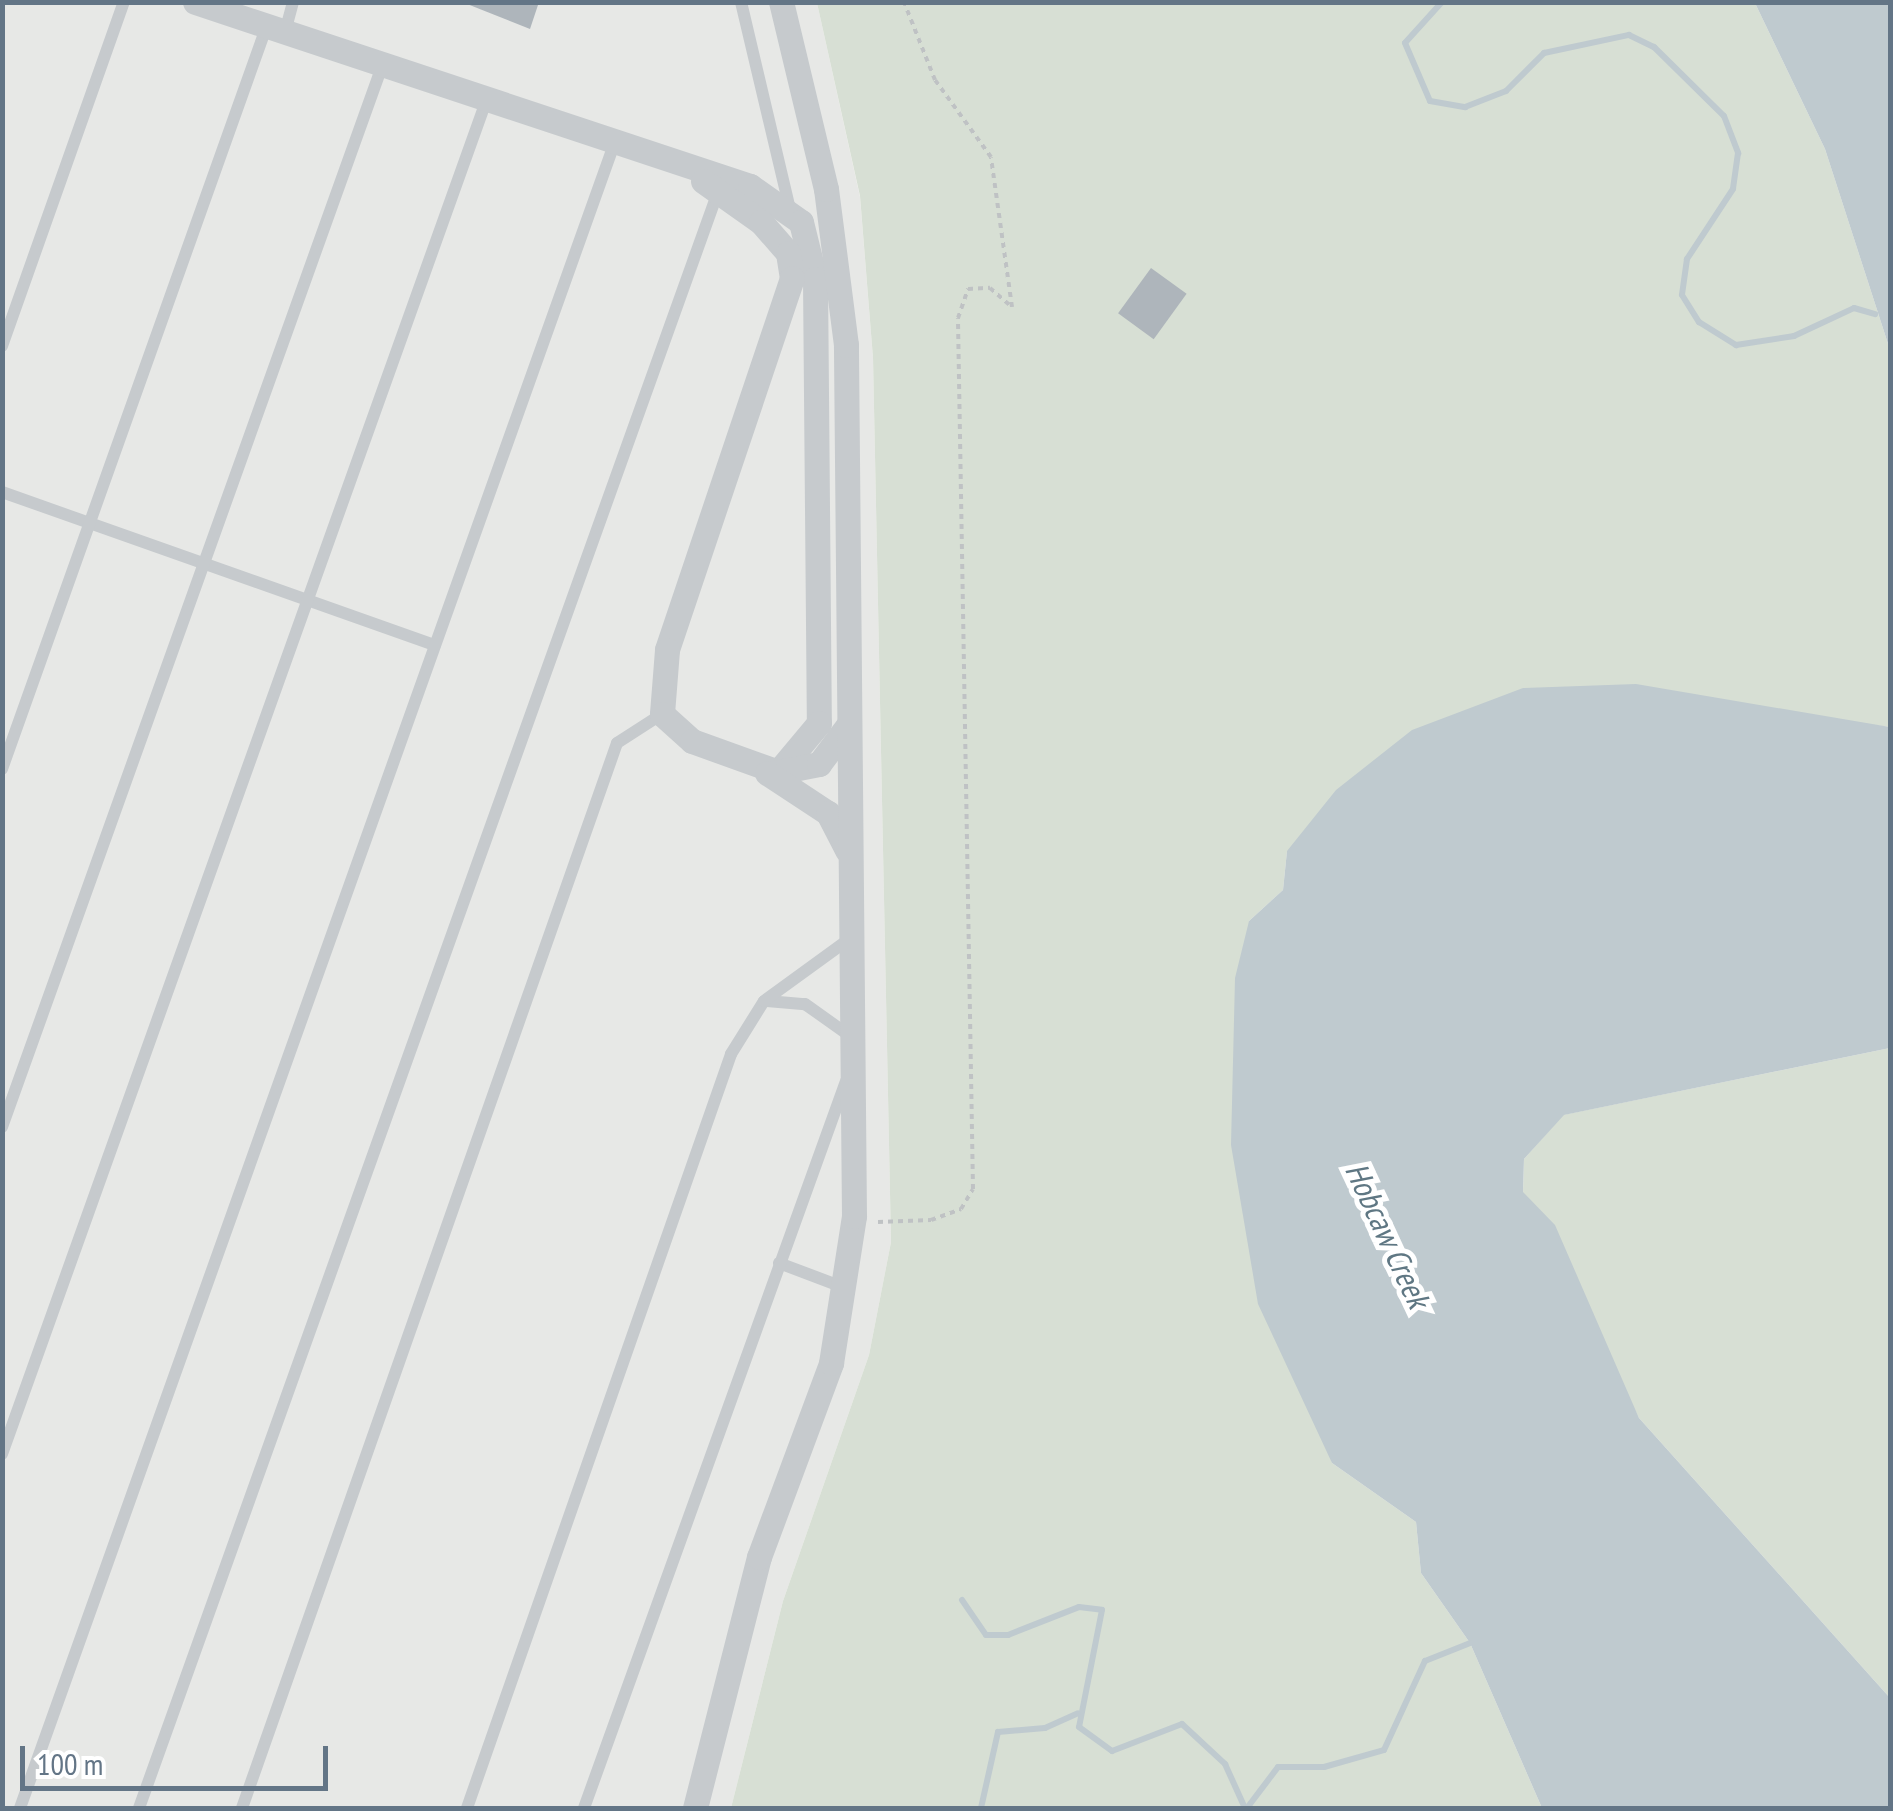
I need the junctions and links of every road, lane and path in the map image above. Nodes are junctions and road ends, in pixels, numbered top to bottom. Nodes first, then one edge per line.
1 (124, 2) edge
2 (196, 2) edge
3 (293, 2) edge
4 (781, 2) edge
5 (904, 2) edge
6 (740, 4) edge
7 (275, 31) junction
8 (381, 69) junction
9 (485, 104) junction
10 (614, 147) junction
11 (690, 173) junction
12 (718, 192) junction
13 (790, 210) junction
14 (2, 346) edge
15 (2, 492) edge
16 (90, 523) junction
17 (204, 564) junction
18 (308, 600) junction
19 (436, 645) junction
20 (662, 714) junction
21 (850, 724) junction
22 (750, 762) junction
23 (2, 770) edge
24 (778, 772) junction
25 (851, 860) junction
26 (852, 937) junction
27 (764, 1002) junction
28 (852, 1038) junction
29 (852, 1064) junction
30 (2, 1128) edge
31 (853, 1223) junction
32 (779, 1263) junction
33 (845, 1288) junction
34 (2, 1454) edge
35 (20, 1808) edge
36 (139, 1808) edge
37 (242, 1808) edge
38 (467, 1808) edge
39 (584, 1808) edge
40 (694, 1808) edge

1 - 14 lane
2 - 7 street
3 - 7 lane
4 - 21 street
5 - 31 path
6 - 13 lane
7 - 8 street
7 - 16 lane
8 - 9 street
8 - 17 lane
9 - 10 street
9 - 18 lane
10 - 11 street
10 - 19 lane
11 - 12 street
11 - 13 street
12 - 20 street
12 - 36 lane
13 - 24 street
15 - 16 lane
16 - 17 lane
16 - 23 lane
17 - 18 lane
17 - 30 lane
18 - 19 lane
18 - 34 lane
19 - 35 lane
20 - 22 street
20 - 37 lane
21 - 24 street
21 - 25 street
22 - 24 street
22 - 25 street
25 - 26 street
26 - 27 lane
26 - 28 street
27 - 28 lane
27 - 38 lane
28 - 29 street
29 - 31 street
29 - 32 lane
31 - 33 street
32 - 33 lane
32 - 39 lane
33 - 40 street

